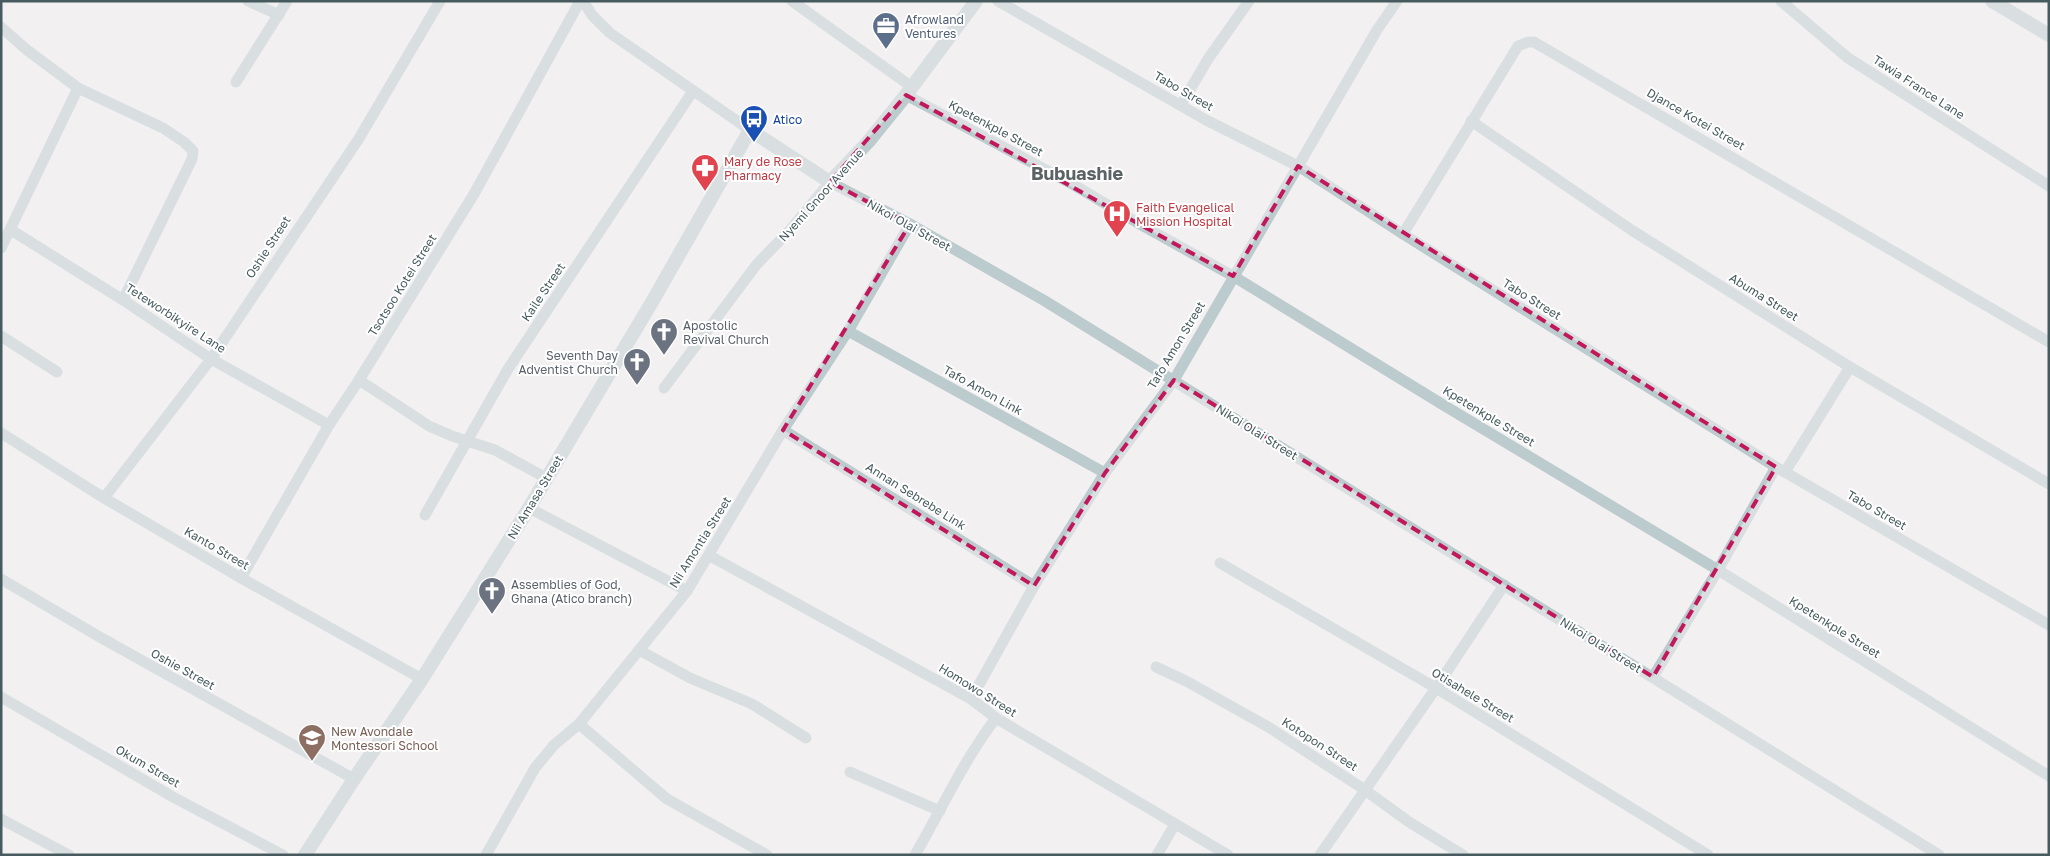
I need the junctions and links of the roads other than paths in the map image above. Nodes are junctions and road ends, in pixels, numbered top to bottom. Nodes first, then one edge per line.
1 (248, 1) edge
2 (287, 1) edge
3 (440, 1) edge
4 (581, 1) edge
5 (792, 1) edge
6 (976, 1) edge
7 (998, 1) edge
8 (1249, 1) edge
9 (1397, 1) edge
10 (1781, 1) edge
11 (1992, 1) edge
12 (279, 15) junction
13 (1, 27) edge
14 (2049, 35) edge
15 (236, 82) dead end
16 (78, 88) junction
17 (693, 91) junction
18 (909, 91) junction
19 (1181, 105) junction
20 (1471, 121) junction
21 (750, 130) junction
22 (1298, 166) junction
23 (830, 182) junction
24 (2049, 186) edge
25 (910, 224) junction
26 (11, 230) junction
27 (1403, 234) junction
28 (1, 248) edge
29 (1233, 276) junction
30 (123, 300) junction
31 (848, 331) junction
32 (1, 336) edge
33 (2049, 342) edge
34 (211, 359) junction
35 (1850, 367) junction
36 (57, 372) dead end
37 (359, 380) junction
38 (1174, 380) junction
39 (664, 388) dead end
40 (328, 425) junction
41 (783, 430) junction
42 (1, 433) edge
43 (468, 441) junction
44 (1780, 469) junction
45 (1104, 473) junction
46 (546, 478) junction
47 (2049, 484) edge
48 (104, 498) junction
49 (528, 508) junction
50 (425, 515) dead end
51 (710, 556) junction
52 (1220, 563) dead end
53 (1718, 570) junction
54 (1, 578) edge
55 (241, 578) junction
56 (1504, 585) junction
57 (1034, 586) junction
58 (687, 590) junction
59 (2049, 625) edge
60 (639, 650) junction
61 (1156, 667) dead end
62 (1653, 677) junction
63 (422, 680) junction
64 (1436, 688) junction
65 (1, 697) edge
66 (971, 699) junction
67 (996, 718) junction
68 (579, 724) junction
69 (806, 738) dead end
70 (850, 772) dead end
71 (2049, 776) edge
72 (354, 779) junction
73 (1365, 790) junction
74 (940, 811) junction
75 (1, 820) edge
76 (1175, 824) junction
77 (765, 854) edge
78 (69, 855) edge
79 (283, 855) edge
80 (305, 855) edge
81 (486, 855) edge
82 (915, 855) edge
83 (1157, 855) edge
84 (1228, 855) edge
85 (1320, 855) edge
86 (1462, 855) edge
87 (1708, 855) edge
88 (1939, 855) edge

1 - 12 street
2 - 12 street
3 - 34 street, Oshie Street
4 - 17 street, Nikoi Olai Street
4 - 37 street, Tsotsoo Kotei Street
5 - 18 street, Kpetenkple Street
6 - 18 street, Nyemi Gnoor Avenue
7 - 19 street, Tabo Street
8 - 19 street
9 - 22 street, Tafo Amon Street
10 - 24 street, Tawia France Lane
11 - 14 street
12 - 15 street
13 - 16 street
16 - 26 street
16 - 30 street
17 - 21 street, Nikoi Olai Street
17 - 43 street, Kaile Street
18 - 23 street, Nyemi Gnoor Avenue
18 - 29 street, Kpetenkple Street
19 - 22 street, Tabo Street
20 - 27 street, Djance Kotei Street
20 - 33 street, Djance Kotei Street
20 - 35 street, Abuma Street
21 - 23 street, Nikoi Olai Street
21 - 46 street, Nii Amasa Street
22 - 27 street, Tabo Street
22 - 29 street, Tafo Amon Street
23 - 25 street, Nikoi Olai Street
23 - 39 street, Nyemi Gnoor Avenue
25 - 31 street, Nii Amontia Street
25 - 38 street, Nikoi Olai Street
26 - 28 street
26 - 30 street, Teteworbikyire Lane
27 - 44 street, Tabo Street
29 - 38 street, Tafo Amon Street
29 - 53 street, Kpetenkple Street
30 - 34 street, Teteworbikyire Lane
31 - 41 street, Nii Amontia Street
31 - 45 street, Tafo Amon Link
32 - 36 street
34 - 40 street, Teteworbikyire Lane
34 - 48 street, Oshie Street
35 - 44 street
35 - 47 street, Abuma Street
37 - 40 street, Tsotsoo Kotei Street
37 - 43 street
38 - 45 street, Tafo Amon Street
38 - 56 street, Nikoi Olai Street
40 - 55 street, Tsotsoo Kotei Street
41 - 51 street, Nii Amontia Street
41 - 57 street, Annan Sebrebe Link
42 - 48 street, Kanto Street
43 - 46 street
43 - 50 street, Kaile Street
44 - 53 street
44 - 59 street, Tabo Street
45 - 57 street, Tafo Amon Street
46 - 49 street, Nii Amasa Street
48 - 55 street, Kanto Street
49 - 58 street
49 - 63 street, Nii Amasa Street
51 - 58 street, Nii Amontia Street
51 - 66 street, Homowo Street
52 - 64 street, Otisahele Street
53 - 62 street
53 - 71 street, Kpetenkple Street
54 - 72 street, Oshie Street
55 - 63 street, Kanto Street
56 - 62 street, Nikoi Olai Street
56 - 64 street
57 - 66 street, Tafo Amon Street
58 - 60 street, Nii Amontia Street
60 - 68 street, Nii Amontia Street
60 - 69 street
61 - 73 street, Kotopon Street
62 - 88 street, Nikoi Olai Street
63 - 72 street, Nii Amasa Street
64 - 73 street
64 - 87 street, Otisahele Street
65 - 79 street, Okum Street
66 - 67 street, Homowo Street
67 - 74 street
67 - 76 street, Homowo Street
68 - 77 street
68 - 81 street, Nii Amontia Street
70 - 74 street
72 - 80 street, Nii Amasa Street
73 - 85 street
73 - 86 street, Kotopon Street
74 - 82 street
75 - 78 street
76 - 83 street
76 - 84 street, Homowo Street

